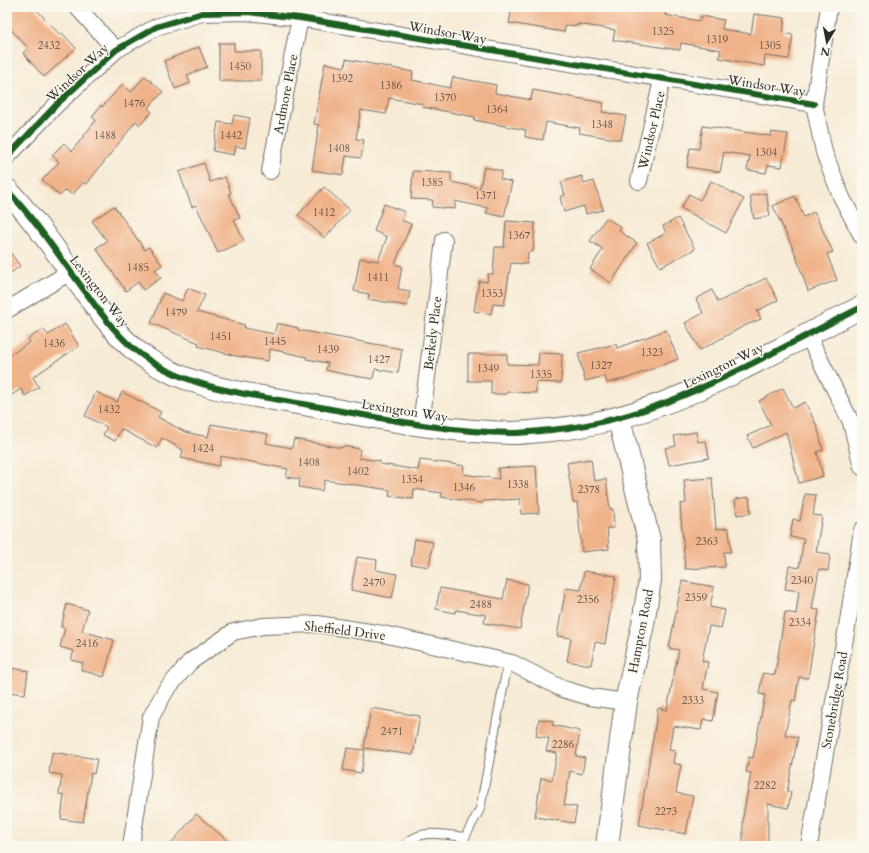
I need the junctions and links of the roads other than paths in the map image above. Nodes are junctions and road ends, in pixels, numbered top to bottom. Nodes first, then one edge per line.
1 (77, 7) edge
2 (829, 7) edge
3 (300, 18) junction
4 (116, 50) junction
5 (662, 80) junction
6 (814, 104) junction
7 (7, 157) edge
8 (270, 171) dead end
9 (639, 181) dead end
10 (7, 190) edge
11 (862, 236) edge
12 (444, 240) dead end
13 (70, 272) junction
14 (862, 307) edge
15 (7, 310) edge
16 (807, 334) junction
17 (619, 419) junction
18 (421, 426) junction
19 (862, 467) edge
20 (862, 530) edge
21 (508, 662) junction
22 (626, 702) junction
23 (464, 842) edge
24 (131, 846) edge
25 (404, 846) edge
26 (607, 846) edge
27 (809, 846) edge

1 - 4 street
2 - 6 street
3 - 4 street, Windsor Way
3 - 5 street, Windsor Way
3 - 8 street, Ardmore Place
4 - 7 street, Windsor Way
5 - 6 street, Windsor Way
5 - 9 street, Windsor Place
6 - 11 street
10 - 13 street, Lexington Way
12 - 18 street, Berkely Place
13 - 15 street
13 - 18 street, Lexington Way
14 - 16 street, Lexington Way
16 - 17 street, Lexington Way
16 - 19 street
17 - 18 street, Lexington Way
17 - 22 street, Hampton Road
20 - 27 street, Stonebridge Road
21 - 22 street, Sheffield Drive
21 - 23 lane
21 - 24 street, Sheffield Drive
22 - 26 street, Hampton Road
23 - 25 lane

